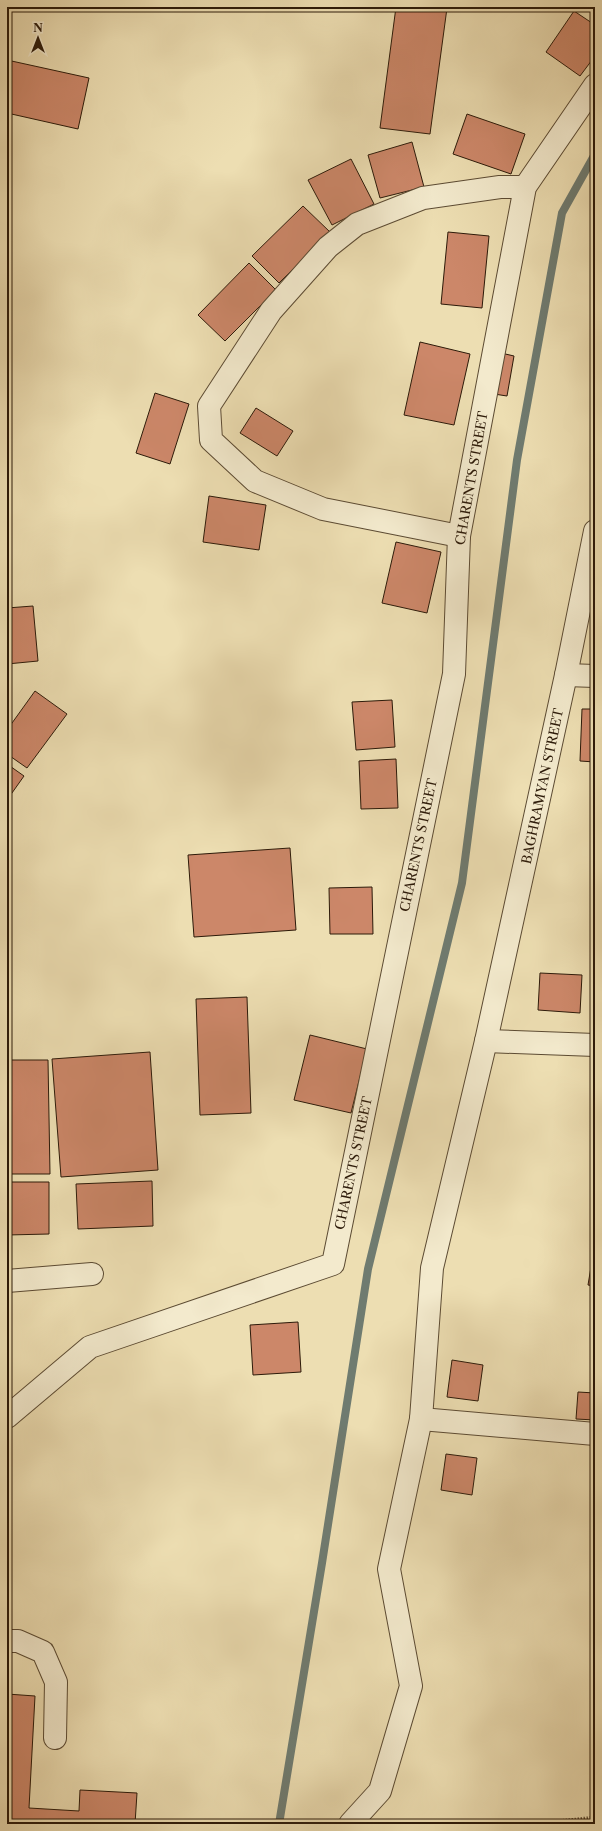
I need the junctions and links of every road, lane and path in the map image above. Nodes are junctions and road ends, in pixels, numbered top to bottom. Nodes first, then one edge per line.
1 (595, 85) edge
2 (525, 187) junction
3 (595, 531) edge
4 (459, 536) junction
5 (566, 675) junction
6 (595, 676) edge
7 (486, 1041) junction
8 (595, 1045) edge
9 (92, 1274) dead end
10 (7, 1281) edge
11 (7, 1417) edge
12 (421, 1419) junction
13 (595, 1434) edge
14 (7, 1640) edge
15 (55, 1738) dead end
16 (595, 1817) edge
17 (350, 1824) edge
18 (524, 1824) edge

1 - 2 street, CHARENTS STREET
2 - 4 street, CHARENTS STREET
2 - 4 street
3 - 5 street, BAGHRAMYAN STREET
4 - 11 street, CHARENTS STREET
5 - 6 street
5 - 7 street, BAGHRAMYAN STREET
7 - 8 street
7 - 12 street, BAGHRAMYAN STREET
9 - 10 street
12 - 13 street
12 - 17 street, BAGHRAMYAN STREET
14 - 15 street
16 - 18 path

